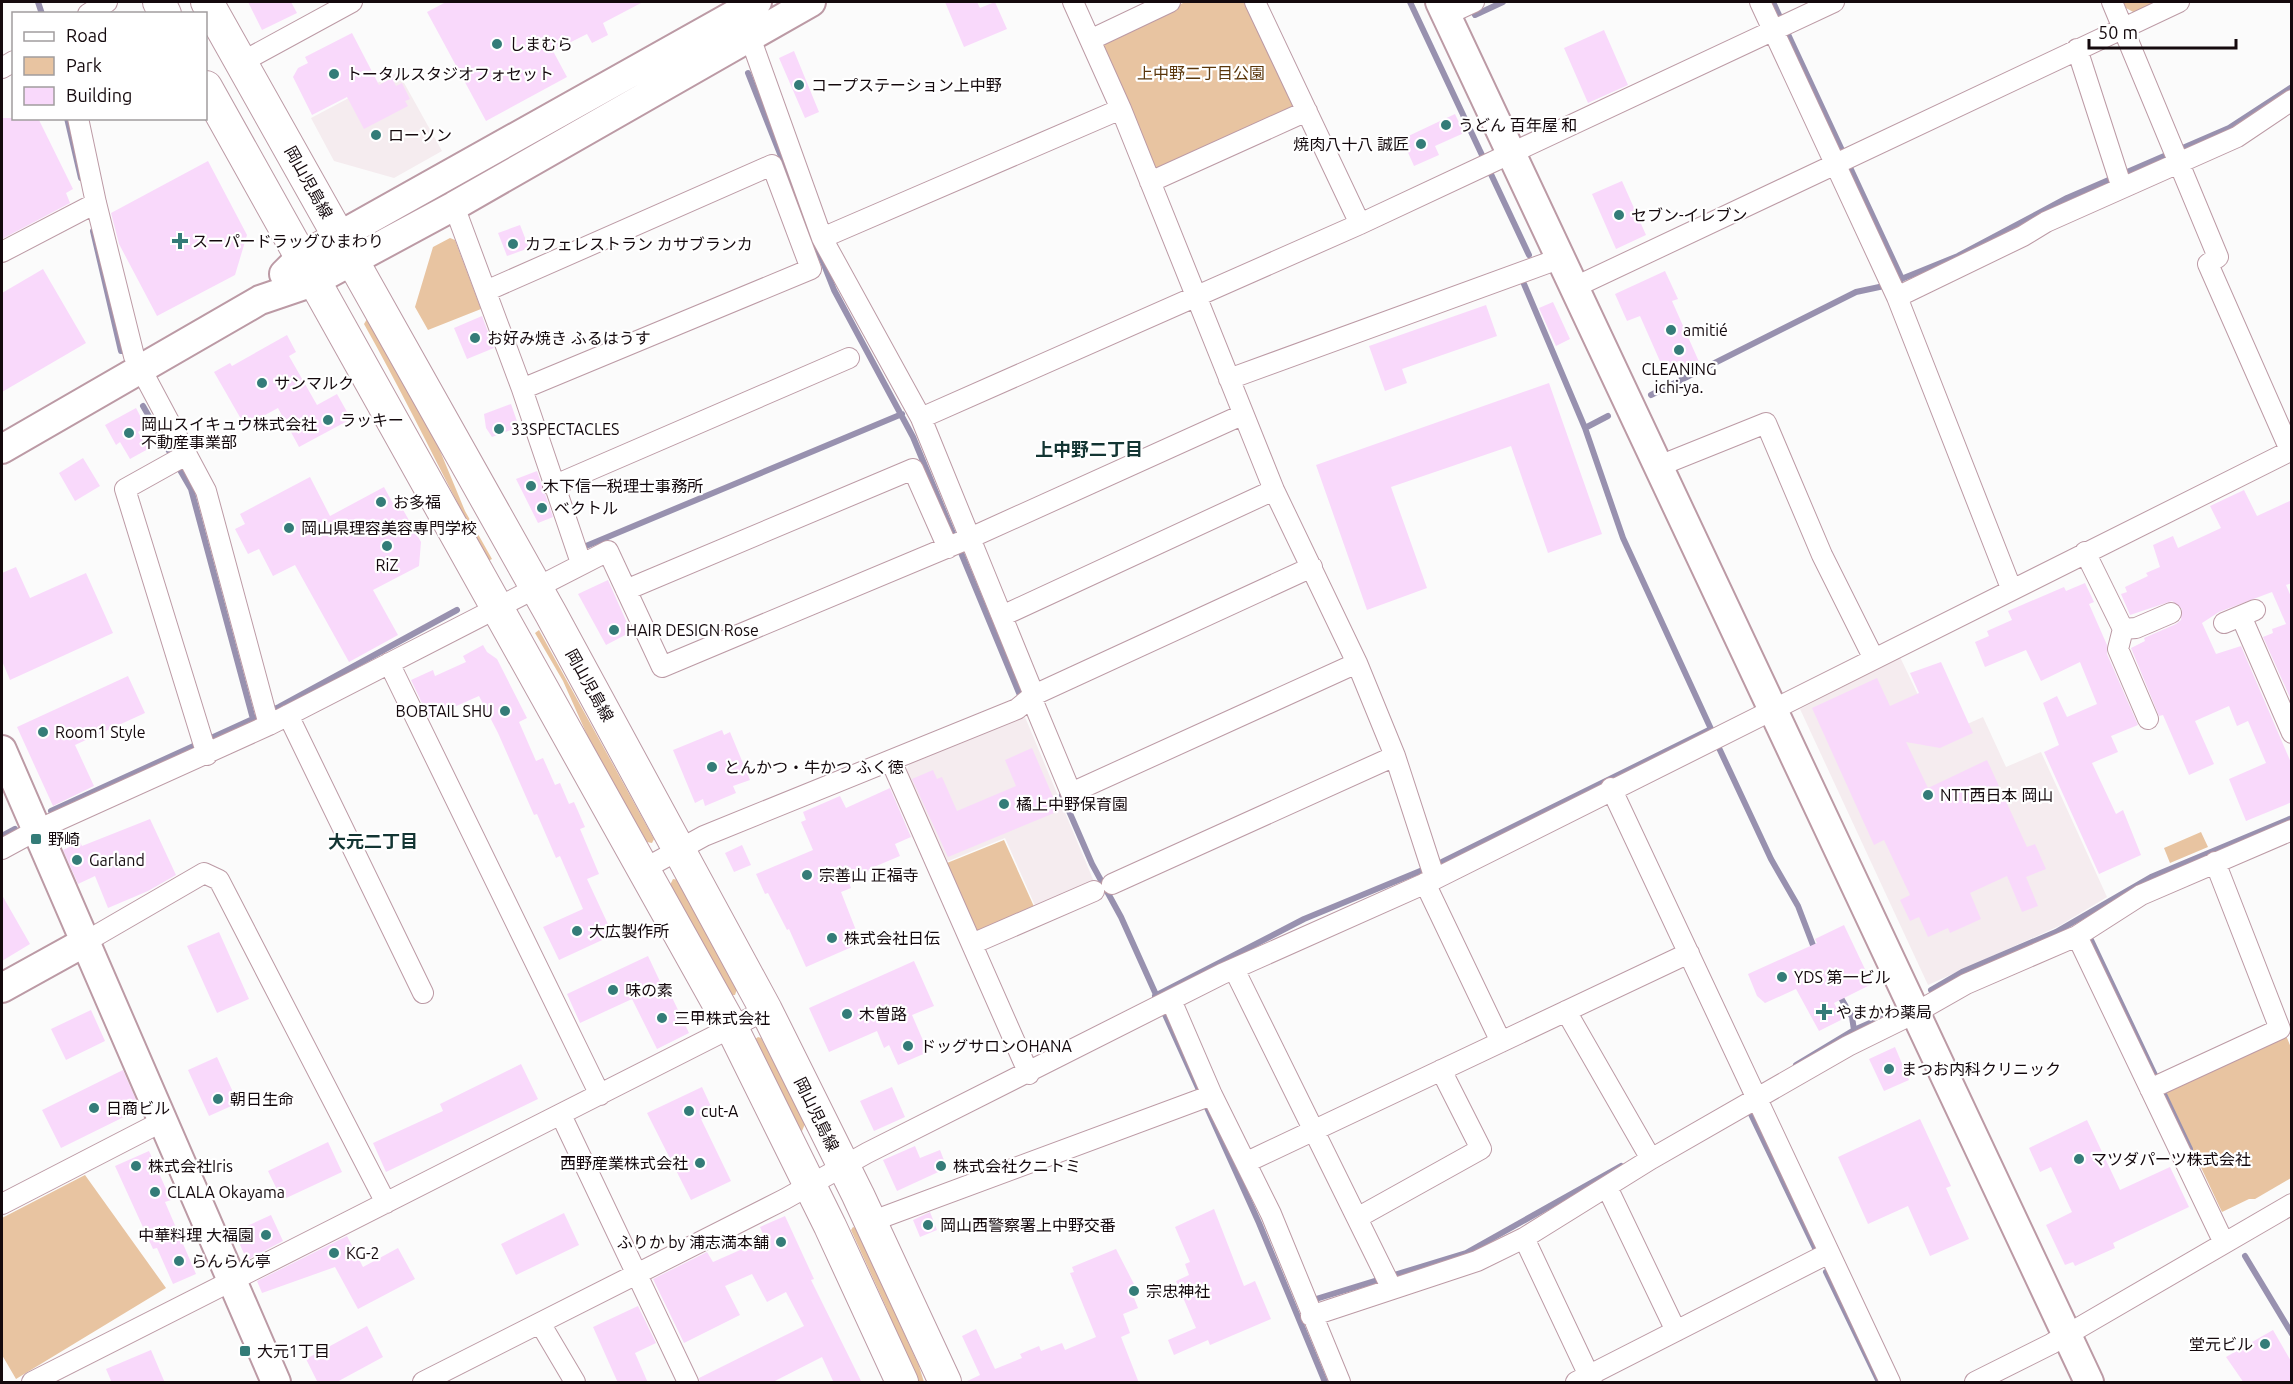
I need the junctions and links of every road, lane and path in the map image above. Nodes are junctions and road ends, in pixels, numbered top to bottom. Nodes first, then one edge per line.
1 (107, 2) edge
2 (207, 2) edge
3 (352, 2) edge
4 (810, 2) edge
5 (1073, 2) edge
6 (1170, 2) edge
7 (1255, 2) edge
8 (1474, 2) edge
9 (1760, 2) edge
10 (1834, 2) edge
11 (2112, 2) edge
12 (2180, 2) edge
13 (1443, 8) edge
14 (91, 12) edge
15 (746, 12) edge
16 (1780, 27) junction
17 (2122, 27) junction
18 (1090, 40) junction
19 (2077, 50) junction
20 (242, 62) junction
21 (207, 89) edge
22 (2292, 100) edge
23 (1121, 109) junction
24 (1307, 111) junction
25 (78, 120) edge
26 (1495, 160) junction
27 (2175, 160) junction
28 (1842, 161) junction
29 (2119, 181) junction
30 (1150, 182) junction
31 (90, 206) junction
32 (454, 206) junction
33 (1360, 224) junction
34 (822, 238) junction
35 (346, 248) junction
36 (2, 252) edge
37 (1561, 258) junction
38 (307, 270) junction
39 (1575, 287) junction
40 (1894, 288) junction
41 (486, 291) junction
42 (1196, 296) junction
43 (849, 358) dead end
44 (141, 368) junction
45 (1229, 379) junction
46 (522, 389) junction
47 (1242, 415) junction
48 (921, 418) junction
49 (2, 449) edge
50 (2291, 450) edge
51 (179, 459) junction
52 (1659, 466) junction
53 (553, 486) junction
54 (1274, 490) junction
55 (959, 543) junction
56 (2085, 552) junction
57 (581, 563) junction
58 (1312, 567) junction
59 (536, 587) junction
60 (2012, 588) junction
61 (626, 590) junction
62 (496, 607) junction
63 (2170, 613) dead end
64 (1002, 616) junction
65 (2240, 616) dead end
66 (2123, 630) junction
67 (1874, 659) junction
68 (390, 663) junction
69 (1357, 663) junction
70 (1027, 700) junction
71 (1772, 710) junction
72 (288, 715) junction
73 (267, 718) junction
74 (2148, 719) dead end
75 (2292, 733) edge
76 (204, 747) junction
77 (2, 750) edge
78 (1395, 756) junction
79 (891, 761) junction
80 (1611, 788) junction
81 (36, 830) junction
82 (2292, 830) edge
83 (2, 849) edge
84 (679, 849) junction
85 (2215, 862) junction
86 (644, 869) junction
87 (1431, 874) junction
88 (2077, 936) junction
89 (85, 942) junction
90 (972, 944) junction
91 (1689, 953) junction
92 (1234, 969) junction
93 (2, 988) edge
94 (423, 993) dead end
95 (1164, 1004) junction
96 (766, 1010) junction
97 (1566, 1011) junction
98 (1915, 1013) junction
99 (732, 1028) junction
100 (1501, 1042) junction
101 (1441, 1070) junction
102 (1029, 1074) junction
103 (2156, 1086) junction
104 (600, 1095) junction
105 (1205, 1098) junction
106 (1751, 1098) junction
107 (561, 1114) junction
108 (163, 1121) junction
109 (1313, 1130) junction
110 (1648, 1154) junction
111 (1247, 1162) junction
112 (843, 1166) junction
113 (808, 1186) junction
114 (1607, 1187) junction
115 (386, 1203) junction
116 (2, 1204) edge
117 (2292, 1204) edge
118 (1356, 1218) junction
119 (870, 1222) junction
120 (1524, 1238) junction
121 (2224, 1243) junction
122 (1829, 1253) junction
123 (637, 1274) junction
124 (232, 1281) junction
125 (1389, 1282) junction
126 (1311, 1316) junction
127 (540, 1323) junction
128 (1676, 1331) junction
129 (2067, 1335) junction
130 (1585, 1380) edge
131 (32, 1383) edge
132 (276, 1383) edge
133 (423, 1383) edge
134 (575, 1383) edge
135 (688, 1383) edge
136 (902, 1383) edge
137 (945, 1383) edge
138 (1340, 1383) edge
139 (1890, 1383) edge
140 (1975, 1383) edge
141 (2089, 1383) edge

1 - 14 street
2 - 20 main road, 岡山児島線
3 - 20 street
4 - 15 street
5 - 18 street
6 - 18 street
7 - 24 street
8 - 13 street
9 - 16 street
10 - 16 street
11 - 17 street
12 - 17 street
13 - 26 street
15 - 32 street
15 - 34 street
15 - 35 street
16 - 26 street
16 - 28 street
17 - 19 street
17 - 27 street
18 - 23 street
19 - 28 street
19 - 29 street
20 - 35 main road, 岡山児島線
21 - 38 main road
22 - 27 street
23 - 30 street
23 - 34 street
24 - 30 street
24 - 33 street
25 - 31 street
26 - 33 street
26 - 37 street
27 - 29 street
27 - 50 street
28 - 39 street
28 - 40 street
29 - 40 street
30 - 42 street
31 - 36 street
31 - 44 street
32 - 35 street
32 - 41 street
33 - 42 street
34 - 48 street
35 - 38 street
35 - 59 main road, 岡山児島線
37 - 39 street
37 - 45 street
38 - 44 street
38 - 62 main road
39 - 52 street
40 - 60 street
41 - 46 street
41 - 46 street
42 - 45 street
42 - 48 street
43 - 53 street
44 - 49 street
44 - 51 street
45 - 47 street
46 - 53 street
47 - 54 street
47 - 55 street
48 - 55 street
50 - 56 street
51 - 73 street
51 - 76 street
52 - 67 street
52 - 71 street
53 - 57 street
54 - 58 street
54 - 64 street
55 - 61 street
55 - 61 street
55 - 64 street
56 - 60 street
56 - 66 street
57 - 59 street
57 - 61 street
58 - 69 street
58 - 70 street
59 - 62 street
59 - 84 main road, 岡山児島線
60 - 67 street
62 - 68 street
62 - 86 main road
63 - 66 street
64 - 70 street
65 - 75 street
66 - 74 street
67 - 71 street
68 - 72 street
68 - 104 street
69 - 70 street
69 - 78 street
70 - 79 street
71 - 80 street
71 - 98 street
72 - 73 street
72 - 94 street
73 - 76 street
76 - 81 street
77 - 81 street
78 - 87 street
78 - 90 street
79 - 84 street
79 - 90 street
80 - 87 street
80 - 91 street
81 - 83 street
81 - 89 street
82 - 85 street
84 - 86 street
84 - 96 main road, 岡山児島線
85 - 88 street
85 - 103 street
86 - 99 main road
87 - 92 street
87 - 100 street
88 - 98 street
88 - 103 street
89 - 93 street
89 - 108 street
89 - 115 street
90 - 102 street
91 - 97 street
91 - 106 street
92 - 95 street
92 - 109 street
95 - 102 street
95 - 105 street
96 - 99 street
96 - 112 main road, 岡山児島線
97 - 100 street
97 - 110 street
98 - 106 street
98 - 129 street
99 - 104 street
99 - 113 main road
100 - 101 street
101 - 109 street
101 - 118 street
102 - 112 street
103 - 121 street
104 - 107 street
105 - 111 street
105 - 119 street
106 - 110 street
106 - 122 street
107 - 115 street
107 - 123 street
108 - 116 street
108 - 124 street
109 - 111 street
109 - 118 street
110 - 114 street
111 - 126 street
112 - 113 street
112 - 119 main road, 岡山児島線
113 - 123 street
113 - 136 main road
114 - 120 street
114 - 128 street
115 - 124 street
117 - 121 street
118 - 125 street
119 - 137 main road, 岡山児島線
120 - 125 street
120 - 130 street
121 - 129 street
122 - 128 street
122 - 139 street
123 - 127 street
123 - 135 street
124 - 131 street
124 - 132 street
125 - 126 street
126 - 138 street
127 - 133 street
127 - 134 street
128 - 130 street
129 - 140 street
129 - 141 street

